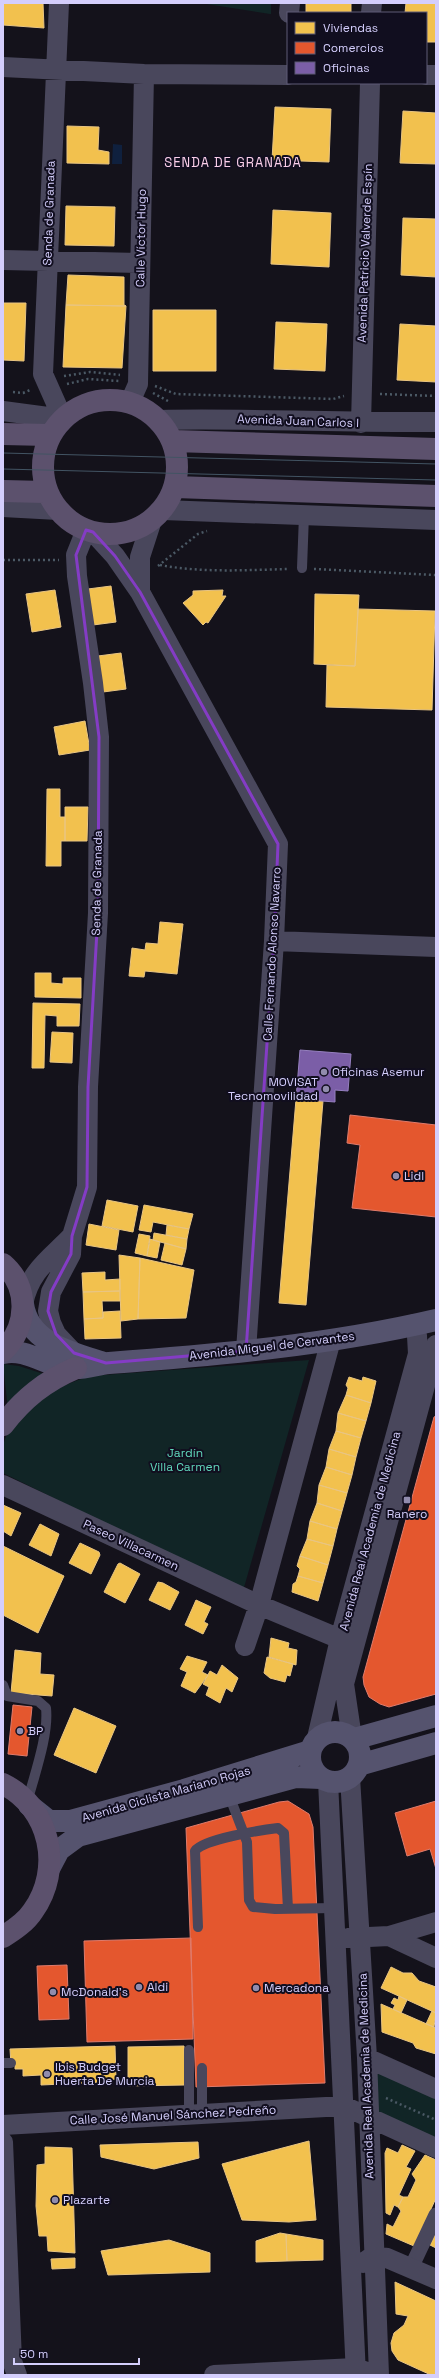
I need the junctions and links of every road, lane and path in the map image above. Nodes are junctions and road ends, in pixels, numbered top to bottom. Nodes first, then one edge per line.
1 (59, 3) edge
2 (3, 67) edge
3 (55, 69) junction
4 (144, 74) junction
5 (287, 75) edge
6 (370, 84) edge
7 (3, 260) edge
8 (47, 261) junction
9 (140, 263) junction
10 (49, 387) junction
11 (135, 388) junction
12 (361, 391) junction
13 (10, 392) dead end
14 (436, 396) edge
15 (174, 401) dead end
16 (3, 411) edge
17 (63, 419) junction
18 (159, 420) junction
19 (361, 422) junction
20 (436, 422) edge
21 (3, 434) edge
22 (48, 436) junction
23 (173, 441) junction
24 (436, 449) edge
25 (175, 487) junction
26 (3, 491) edge
27 (46, 492) junction
28 (436, 496) edge
29 (3, 507) edge
30 (58, 510) junction
31 (157, 515) junction
32 (304, 515) junction
33 (436, 520) edge
34 (89, 531) junction
35 (302, 568) dead end
36 (140, 592) junction
37 (274, 941) junction
38 (436, 947) edge
39 (72, 1236) junction
40 (3, 1264) edge
41 (23, 1304) junction
42 (436, 1320) edge
43 (414, 1324) junction
44 (331, 1340) junction
45 (436, 1345) edge
46 (246, 1351) junction
47 (3, 1352) edge
48 (75, 1361) junction
49 (3, 1425) edge
50 (3, 1485) edge
51 (259, 1605) junction
52 (347, 1645) junction
53 (245, 1646) dead end
54 (3, 1685) edge
55 (436, 1716) edge
56 (353, 1738) junction
57 (436, 1742) edge
58 (314, 1745) junction
59 (355, 1771) junction
60 (325, 1780) junction
61 (3, 1784) edge
62 (229, 1795) junction
63 (27, 1803) junction
64 (245, 1833) junction
65 (49, 1869) junction
66 (334, 1908) junction
67 (288, 1909) junction
68 (24, 1922) junction
69 (436, 1922) edge
70 (198, 1927) dead end
71 (389, 1936) junction
72 (3, 1937) edge
73 (336, 1937) junction
74 (360, 1938) junction
75 (3, 1943) edge
76 (436, 1958) edge
77 (189, 2050) dead end
78 (367, 2058) junction
79 (202, 2068) dead end
80 (343, 2071) junction
81 (368, 2089) junction
82 (436, 2089) edge
83 (344, 2106) junction
84 (196, 2115) junction
85 (368, 2117) junction
86 (436, 2120) edge
87 (3, 2125) edge
88 (3, 2142) edge
89 (436, 2148) edge
90 (436, 2214) edge
91 (373, 2256) junction
92 (411, 2268) junction
93 (350, 2271) junction
94 (436, 2279) edge
95 (356, 2371) edge
96 (17, 2375) edge
97 (214, 2375) edge
98 (375, 2375) edge
99 (379, 2375) edge

1 - 3 street, Senda de Granada
2 - 3 street
3 - 4 street
3 - 8 street, Senda de Granada
4 - 5 street
4 - 9 street, Calle Víctor Hugo
6 - 12 street, Avenida Patricio Valverde Espín
7 - 8 street
8 - 9 street
8 - 10 street, Senda de Granada
9 - 11 street, Calle Víctor Hugo
10 - 11 path
10 - 11 path
10 - 13 path
10 - 17 street, Senda de Granada
11 - 12 path
11 - 15 path
11 - 17 main road
11 - 18 main road
12 - 14 path
12 - 19 street, Avenida Patricio Valverde Espín
16 - 17 street
17 - 22 main road
18 - 19 street, Avenida Juan Carlos I
18 - 23 main road
19 - 20 street, Avenida Juan Carlos I
21 - 22 main road
22 - 27 main road
23 - 24 main road, Avenida Juan Carlos I
23 - 25 main road
25 - 28 main road
25 - 31 main road
26 - 27 main road
27 - 30 main road
29 - 30 street
30 - 34 main road
31 - 32 street
31 - 34 main road
31 - 36 street
32 - 33 street
32 - 35 lane
34 - 36 street, Calle Fernando Alonso Navarro
34 - 39 street, Senda de Granada
36 - 37 street, Calle Fernando Alonso Navarro
37 - 38 street
37 - 46 street, Calle Fernando Alonso Navarro
39 - 41 street
39 - 48 street, Senda de Granada
40 - 41 main road
41 - 47 main road
41 - 48 main road
42 - 43 main road, Avenida Miguel de Cervantes
43 - 44 main road, Avenida Miguel de Cervantes
43 - 52 street, Avenida Real Academia de Medicina
44 - 46 main road, Avenida Miguel de Cervantes
44 - 51 street
45 - 52 street, Avenida Real Academia de Medicina
46 - 48 main road, Avenida Miguel de Cervantes
47 - 48 main road, Avenida Miguel de Cervantes
48 - 49 main road
50 - 51 street, Paseo Villacarmen
51 - 52 street, Paseo Villacarmen
51 - 53 street
52 - 56 street, Avenida Real Academia de Medicina
52 - 58 street, Avenida Real Academia de Medicina
54 - 63 lane
55 - 56 main road
56 - 58 main road
56 - 59 main road
57 - 59 main road
58 - 60 main road
58 - 63 main road, Avenida Ciclista Mariano Rojas
59 - 60 main road
59 - 74 street, Avenida Real Academia de Medicina
60 - 62 main road, Avenida Ciclista Mariano Rojas
60 - 66 street, Avenida Real Academia de Medicina
61 - 63 main road
62 - 64 lane
62 - 65 main road, Avenida Ciclista Mariano Rojas
63 - 65 main road
64 - 67 lane
64 - 67 lane
64 - 70 lane
65 - 68 main road
66 - 67 lane
66 - 73 street, Avenida Real Academia de Medicina
68 - 72 main road
68 - 75 street
69 - 71 street
71 - 74 street
71 - 76 street
73 - 74 street
73 - 80 street, Avenida Real Academia de Medicina
74 - 78 street, Avenida Real Academia de Medicina
77 - 84 lane
78 - 80 street
78 - 81 street, Avenida Real Academia de Medicina
78 - 82 street
79 - 84 lane
80 - 83 street, Avenida Real Academia de Medicina
81 - 85 street, Avenida Real Academia de Medicina
81 - 86 path
83 - 84 street, Calle José Manuel Sánchez Pedreño
83 - 85 street
83 - 93 street, Avenida Real Academia de Medicina
84 - 87 street, Calle José Manuel Sánchez Pedreño
85 - 89 street
85 - 91 street, Avenida Real Academia de Medicina
88 - 96 street
90 - 92 street
91 - 92 street
91 - 93 street
91 - 99 street, Avenida Real Academia de Medicina
92 - 94 street
93 - 95 street, Avenida Real Academia de Medicina
95 - 97 street
95 - 98 street

